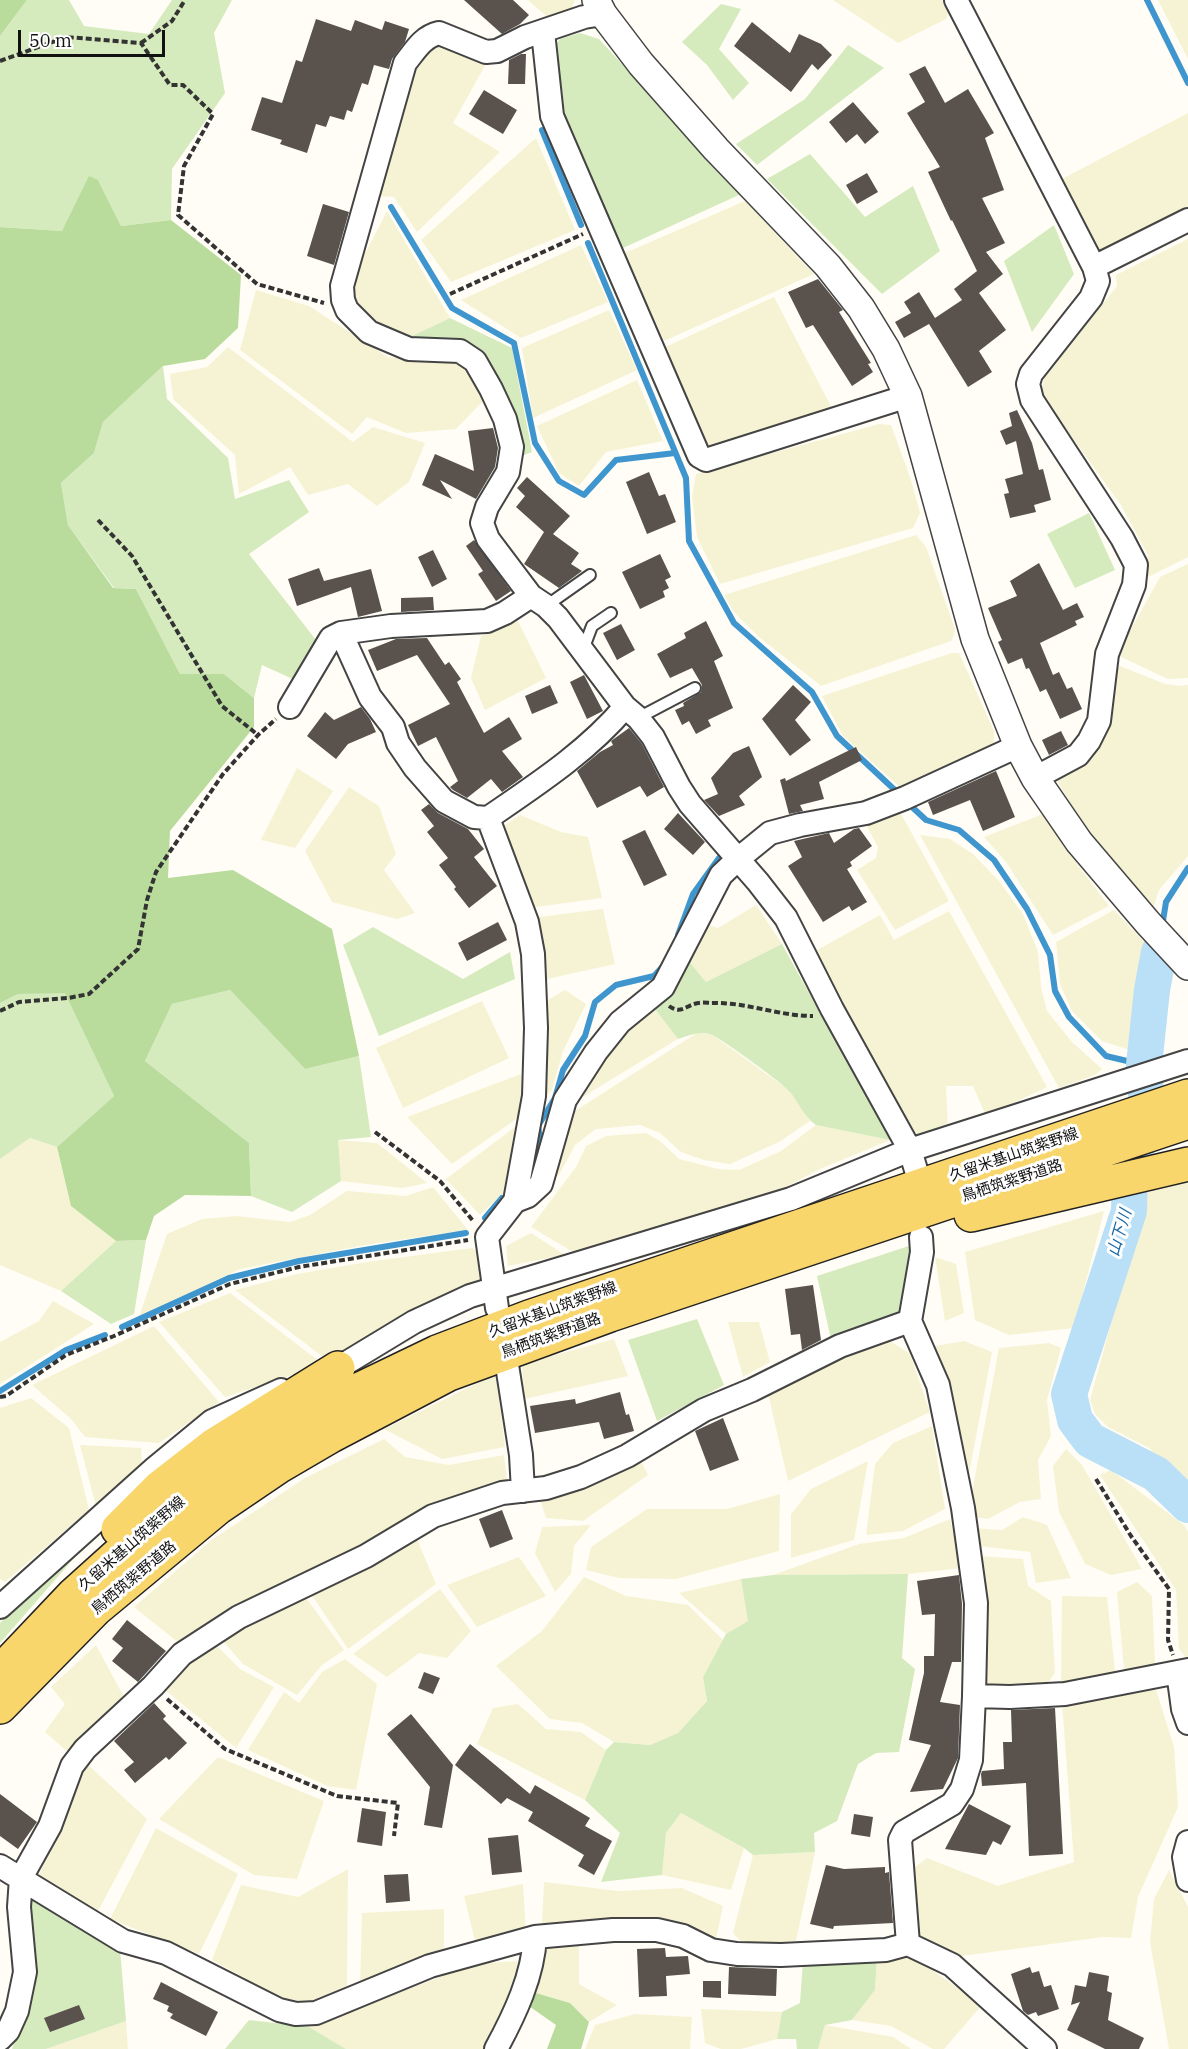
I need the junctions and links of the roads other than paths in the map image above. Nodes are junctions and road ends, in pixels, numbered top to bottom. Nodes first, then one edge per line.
1 (956, 0) edge
2 (600, 7) edge
3 (543, 32) junction
4 (1188, 220) edge
5 (1094, 267) junction
6 (908, 396) junction
7 (590, 575) dead end
8 (538, 601) junction
9 (611, 613) dead end
10 (341, 633) junction
11 (583, 651) junction
12 (695, 688) dead end
13 (290, 706) road end
14 (631, 713) junction
15 (1018, 746) junction
16 (1035, 778) junction
17 (488, 818) junction
18 (738, 859) junction
19 (1180, 957) edge
20 (1188, 1061) edge
21 (1185, 1110) edge
22 (913, 1160) junction
23 (1082, 1160) junction
24 (1188, 1164) edge
25 (515, 1201) junction
26 (921, 1238) dead end
27 (496, 1298) junction
28 (910, 1321) junction
29 (507, 1365) dead end
30 (338, 1368) junction
31 (523, 1491) junction
32 (0, 1607) edge
33 (42, 1627) junction
34 (1183, 1671) edge
35 (0, 1672) edge
36 (974, 1696) junction
37 (0, 1707) edge
38 (1188, 1723) edge
39 (1188, 1842) edge
40 (0, 1866) edge
41 (21, 1878) junction
42 (1188, 1880) edge
43 (535, 1937) junction
44 (908, 1944) junction
45 (0, 2039) edge
46 (496, 2049) edge
47 (1045, 2049) edge

1 - 5 street
2 - 3 street
2 - 6 street
3 - 6 street
3 - 8 street
4 - 5 street
5 - 16 street
6 - 15 street
7 - 8 lane
8 - 10 street
8 - 11 street
9 - 11 lane
10 - 13 street
10 - 17 street
11 - 14 street
12 - 14 lane
14 - 17 street
14 - 18 street
15 - 16 street
15 - 18 street
16 - 19 street
17 - 25 street
18 - 22 street
18 - 25 street
20 - 22 street
21 - 23 main road, 久留米基山筑紫野線
22 - 27 street
23 - 24 main road
23 - 33 main road, 久留米基山筑紫野線
23 - 37 main road, 鳥栖筑紫野道路
25 - 27 street
26 - 28 street
27 - 30 street
28 - 31 street
28 - 36 street
29 - 31 street
30 - 32 street
30 - 33 main road
31 - 41 street
33 - 35 main road, 久留米基山筑紫野線
34 - 36 street
34 - 38 street
36 - 44 street
39 - 42 street
40 - 41 street
41 - 43 street
41 - 45 street
43 - 44 street
43 - 46 street
44 - 47 street

